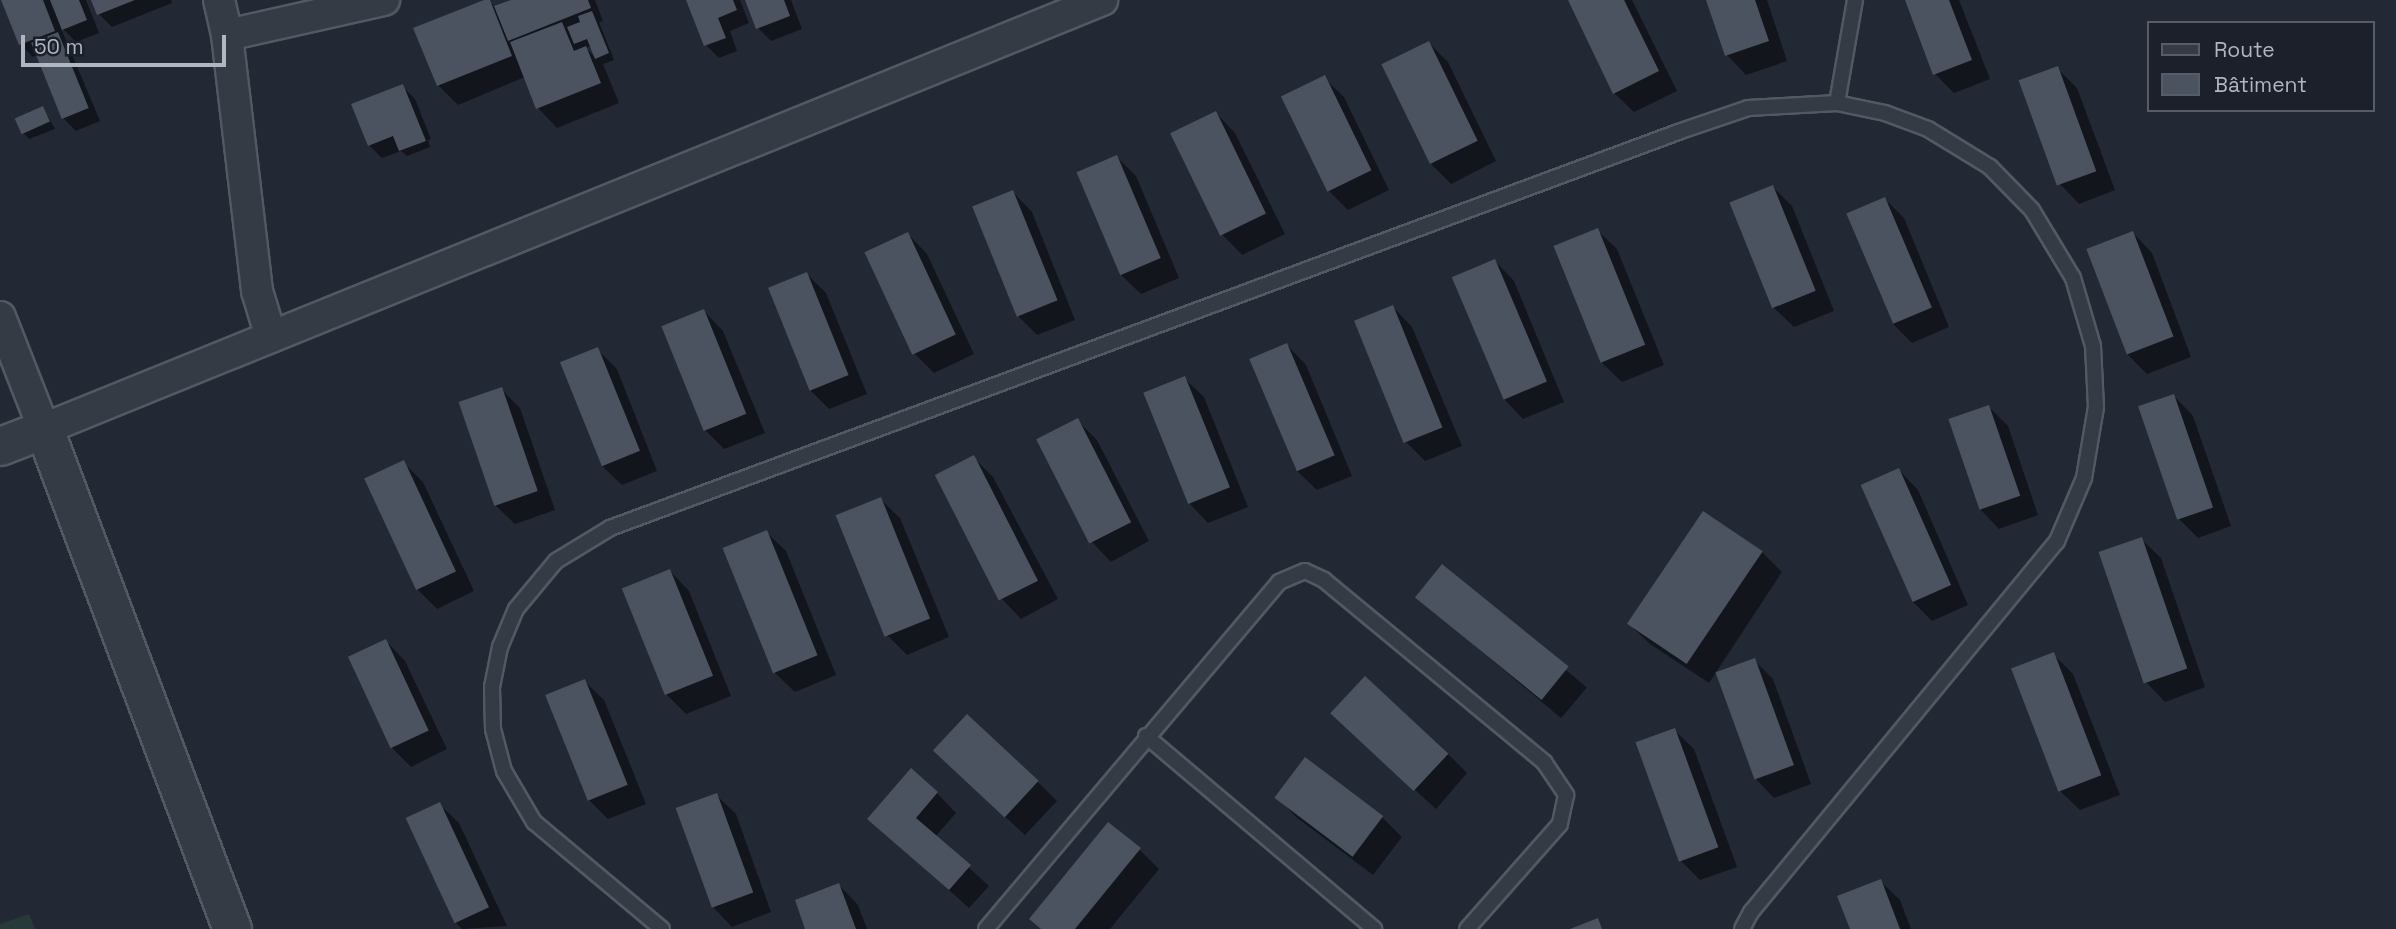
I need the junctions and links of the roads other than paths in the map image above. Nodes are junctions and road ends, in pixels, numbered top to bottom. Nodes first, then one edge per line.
1 (219, 0) edge
2 (384, 0) edge
3 (1854, 0) edge
4 (1087, 3) edge
5 (227, 35) junction
6 (1837, 103) junction
7 (0, 317) edge
8 (271, 337) junction
9 (44, 429) junction
10 (0, 446) edge
11 (1146, 736) junction
12 (232, 929) edge
13 (662, 929) edge
14 (986, 929) edge
15 (1374, 929) edge
16 (1467, 929) edge
17 (1742, 929) edge

1 - 5 street
2 - 5 street
3 - 6 lane
4 - 8 street
5 - 8 street
6 - 13 lane
6 - 17 lane
7 - 9 street
8 - 9 street
9 - 10 street
9 - 12 street
11 - 14 lane
11 - 15 lane
11 - 16 lane

